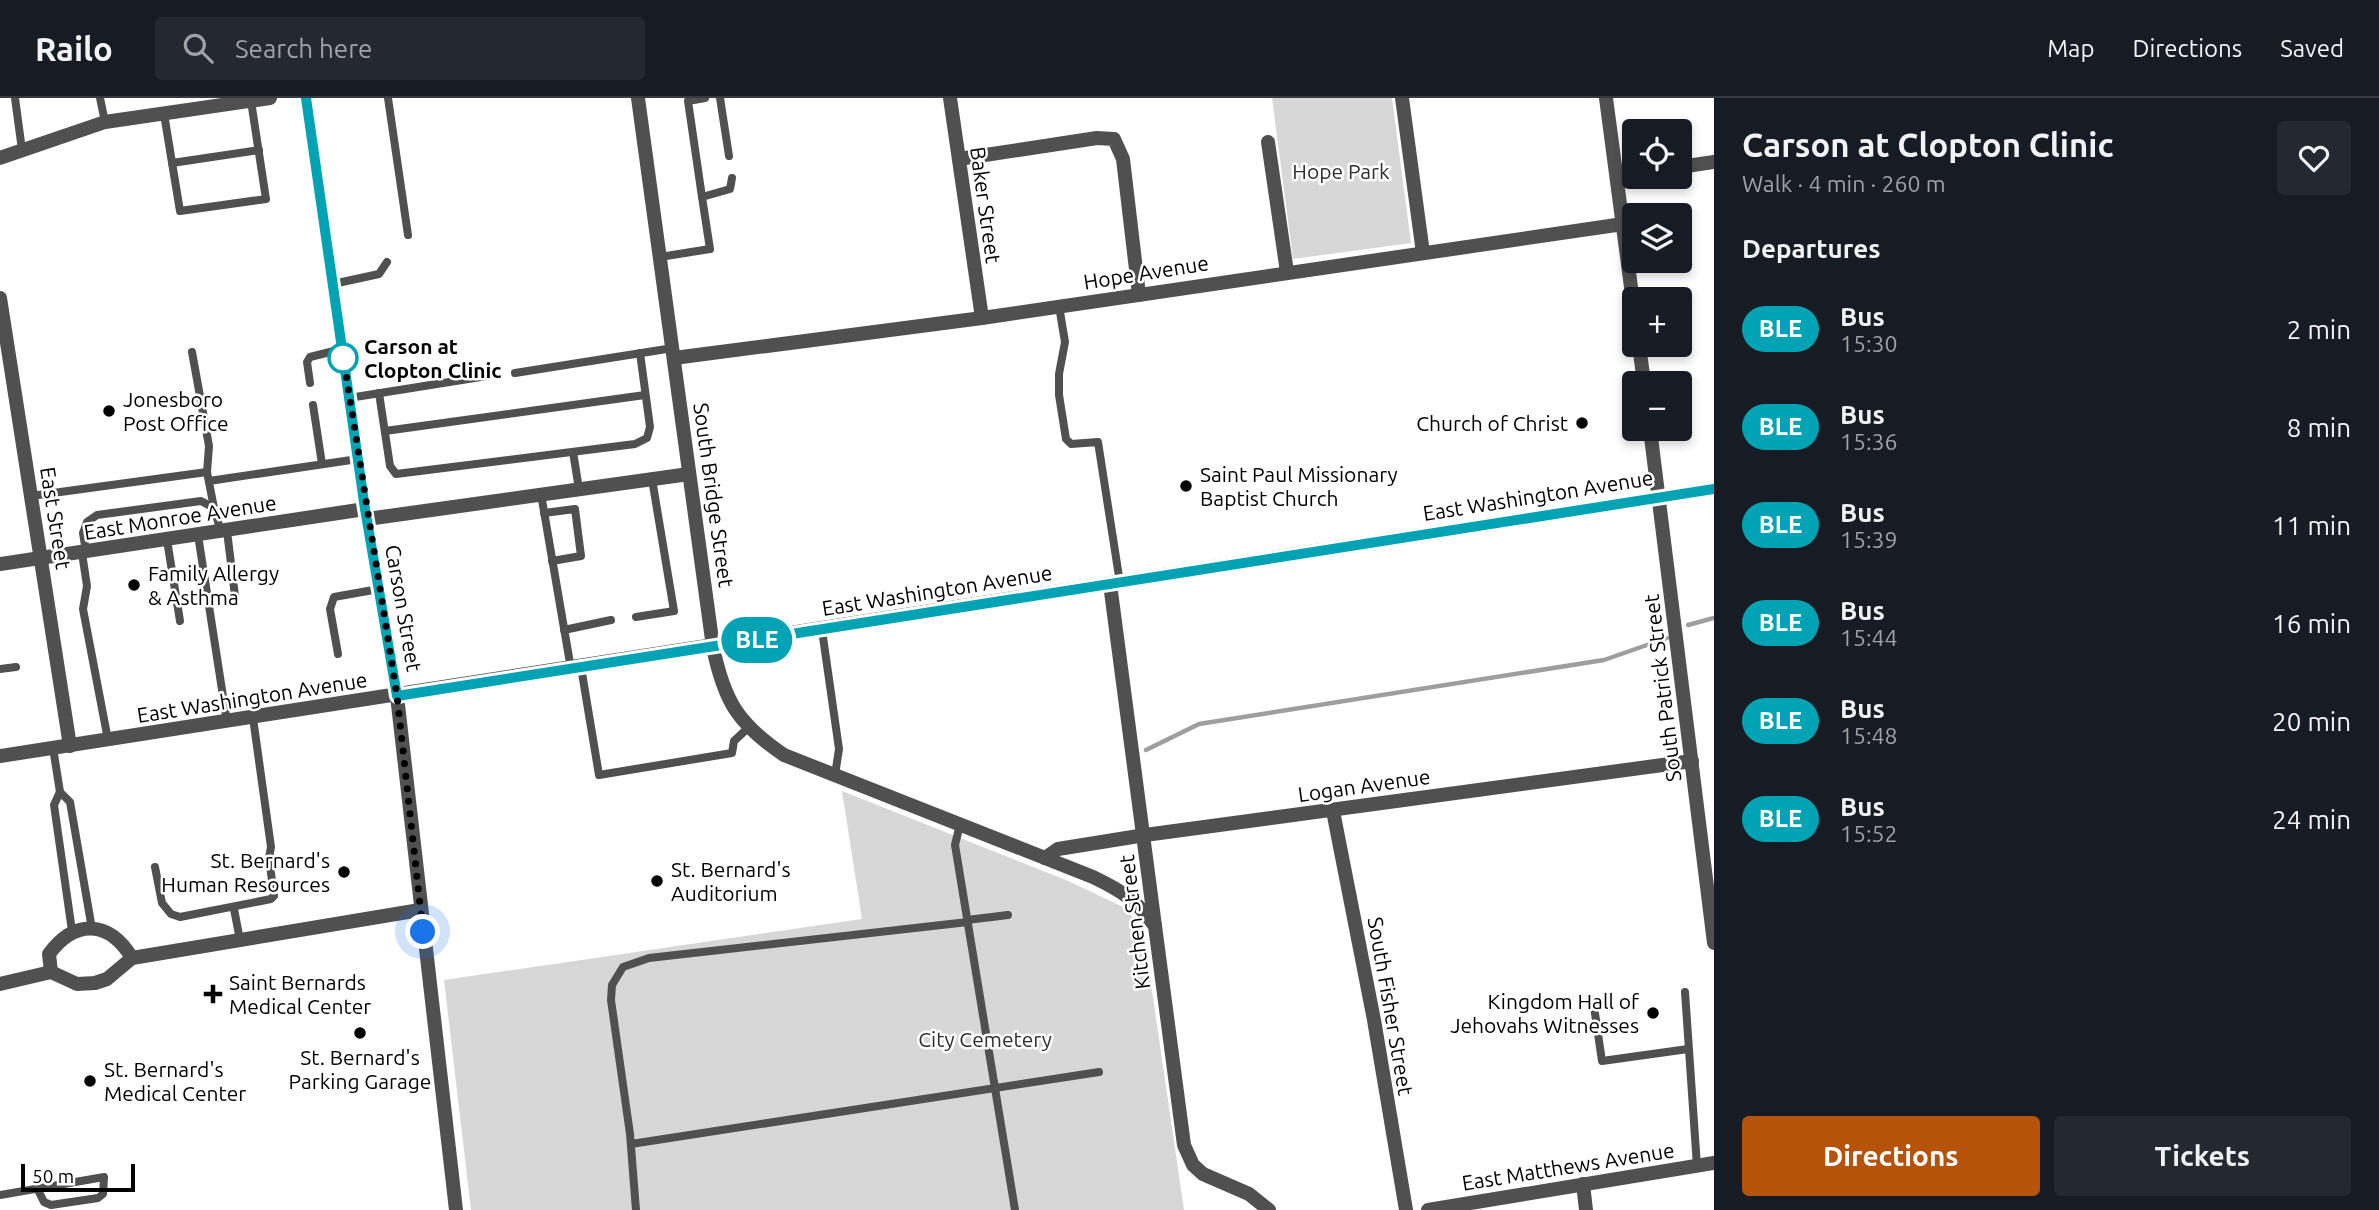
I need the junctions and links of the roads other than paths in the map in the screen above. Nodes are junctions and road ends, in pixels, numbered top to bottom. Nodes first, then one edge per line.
1 (15, 98) edge
2 (100, 98) edge
3 (270, 98) edge
4 (306, 98) edge
5 (388, 98) edge
6 (638, 98) edge
7 (705, 98) edge
8 (720, 98) edge
9 (950, 98) edge
10 (1402, 98) edge
11 (1606, 98) edge
12 (251, 101) junction
13 (164, 114) junction
14 (105, 122) junction
15 (1268, 142) dead end
16 (22, 150) junction
17 (259, 150) junction
18 (729, 156) dead end
19 (0, 158) edge
20 (959, 159) junction
21 (1714, 162) edge
22 (172, 163) junction
23 (1692, 165) edge
24 (1622, 176) edge
25 (1617, 177) junction
26 (732, 178) dead end
27 (702, 197) junction
28 (1622, 216) edge
29 (1622, 224) edge
30 (408, 235) dead end
31 (1423, 253) junction
32 (660, 257) junction
33 (387, 262) dead end
34 (1287, 272) junction
35 (333, 284) junction
36 (1139, 295) junction
37 (0, 298) edge
38 (1059, 306) junction
39 (982, 318) junction
40 (342, 349) junction
41 (192, 352) dead end
42 (640, 353) junction
43 (673, 353) junction
44 (515, 373) dead end
45 (487, 376) dead end
46 (310, 383) dead end
47 (379, 393) junction
48 (645, 395) junction
49 (349, 398) junction
50 (313, 405) dead end
51 (385, 432) junction
52 (1652, 441) edge
53 (573, 452) junction
54 (358, 459) junction
55 (322, 464) junction
56 (689, 474) junction
57 (208, 476) junction
58 (652, 479) junction
59 (579, 489) junction
60 (1714, 489) edge
61 (541, 494) junction
62 (31, 496) junction
63 (1659, 498) junction
64 (214, 508) junction
65 (544, 513) junction
66 (366, 514) junction
67 (224, 531) junction
68 (198, 535) junction
69 (167, 540) junction
70 (84, 553) junction
71 (41, 559) junction
72 (552, 561) junction
73 (0, 564) edge
74 (1115, 584) junction
75 (379, 589) junction
76 (208, 602) junction
77 (636, 617) dead end
78 (611, 620) dead end
79 (180, 621) dead end
80 (564, 630) junction
81 (822, 630) junction
82 (713, 646) junction
83 (338, 654) dead end
84 (16, 667) dead end
85 (576, 668) junction
86 (0, 669) edge
87 (397, 696) junction
88 (253, 718) junction
89 (227, 722) junction
90 (748, 728) junction
91 (108, 740) junction
92 (70, 746) junction
93 (53, 748) junction
94 (0, 757) edge
95 (1692, 761) junction
96 (835, 775) junction
97 (60, 792) junction
98 (1333, 811) junction
99 (960, 824) junction
100 (1144, 835) junction
101 (1708, 848) edge
102 (1045, 858) junction
103 (155, 867) dead end
104 (234, 909) junction
105 (420, 910) junction
106 (1008, 915) dead end
107 (968, 921) junction
108 (1155, 926) junction
109 (1713, 926) edge
110 (92, 929) junction
111 (72, 931) junction
112 (240, 940) junction
113 (1714, 943) edge
114 (132, 958) junction
115 (51, 972) junction
116 (0, 985) edge
117 (1685, 992) dead end
118 (1593, 1000) dead end
119 (1688, 1049) junction
120 (1099, 1072) dead end
121 (995, 1088) junction
122 (631, 1144) junction
123 (1714, 1163) edge
124 (1697, 1166) junction
125 (1584, 1184) junction
126 (37, 1188) junction
127 (0, 1195) edge
128 (456, 1210) edge
129 (636, 1210) edge
130 (1015, 1210) edge
131 (1269, 1210) edge
132 (1406, 1210) edge
133 (1428, 1210) edge
134 (1586, 1210) edge

1 - 16 lane
2 - 14 lane
3 - 12 street
4 - 35 street, Carson Street
5 - 30 lane
6 - 32 street, South Bridge Street
7 - 27 lane
8 - 18 lane
9 - 20 street, Baker Street
10 - 31 street
11 - 25 street
12 - 13 street
12 - 17 lane
13 - 14 street
13 - 22 lane
14 - 16 street
15 - 34 street
16 - 19 street
17 - 22 lane
17 - 22 lane
20 - 36 street
20 - 39 street, Baker Street
21 - 23 street
24 - 25 street
25 - 28 street
26 - 27 lane
27 - 32 lane
29 - 31 street, Hope Avenue
31 - 34 street, Hope Avenue
32 - 43 street, South Bridge Street
33 - 35 lane
34 - 36 street, Hope Avenue
35 - 40 street, Carson Street
36 - 38 street, Hope Avenue
37 - 62 street, East Street
38 - 39 street, Hope Avenue
38 - 74 lane
39 - 43 street, Hope Avenue
40 - 46 lane
40 - 49 street, Carson Street
41 - 57 lane
42 - 43 lane
42 - 44 lane
42 - 48 lane
43 - 56 street, South Bridge Street
45 - 47 lane
47 - 49 lane
47 - 51 lane
48 - 51 lane
48 - 53 lane
49 - 54 street, Carson Street
50 - 55 lane
51 - 53 lane
52 - 63 street, South Patrick Street
53 - 59 lane
54 - 55 lane
54 - 66 street, Carson Street
55 - 57 lane
56 - 58 street, East Monroe Avenue
56 - 82 street, South Bridge Street
57 - 62 lane
57 - 64 lane
58 - 59 street, East Monroe Avenue
58 - 77 lane
59 - 61 street, East Monroe Avenue
60 - 63 street, East Washington Avenue
61 - 65 lane
61 - 66 street, East Monroe Avenue
62 - 71 street, East Street
63 - 74 street, East Washington Avenue
63 - 95 street, South Patrick Street
64 - 67 lane
64 - 70 lane
65 - 72 lane
65 - 72 lane
66 - 67 street, East Monroe Avenue
66 - 75 street, Carson Street
67 - 68 street, East Monroe Avenue
67 - 76 lane
68 - 69 street, East Monroe Avenue
68 - 76 lane
69 - 70 street, East Monroe Avenue
69 - 79 lane
70 - 71 street, East Monroe Avenue
70 - 91 lane
71 - 73 street, East Monroe Avenue
71 - 92 street, East Street
72 - 80 lane
74 - 81 street, East Washington Avenue
74 - 100 street, Kitchen Street
75 - 83 lane
75 - 87 street, Carson Street
76 - 89 lane
78 - 80 lane
80 - 85 lane
81 - 82 street, East Washington Avenue
81 - 96 lane
82 - 85 street, East Washington Avenue
82 - 90 street, South Bridge Street
84 - 86 lane
85 - 87 street, East Washington Avenue
85 - 90 lane
87 - 88 street, East Washington Avenue
87 - 105 street, Carson Street
88 - 89 street, East Washington Avenue
88 - 104 lane
89 - 91 street, East Washington Avenue
90 - 96 street, South Bridge Street
91 - 92 street, East Washington Avenue
92 - 93 street, East Washington Avenue
93 - 94 street, East Washington Avenue
93 - 97 lane
95 - 98 street, Logan Avenue
95 - 101 street, South Patrick Street
96 - 99 street, South Bridge Street
97 - 110 lane
97 - 111 lane
98 - 100 street, Logan Avenue
98 - 132 street, South Fisher Street
99 - 102 street, South Bridge Street
99 - 107 lane
100 - 102 street, Logan Avenue
100 - 108 street, Kitchen Street
101 - 109 street, South Patrick Street
102 - 108 street, South Bridge Street
103 - 104 lane
104 - 112 lane
105 - 112 street
105 - 128 street, Carson Street
106 - 107 lane
107 - 121 lane
107 - 122 lane
108 - 131 street, Kitchen Street
109 - 113 street, South Patrick Street
110 - 111 street
110 - 114 street
111 - 115 street
112 - 114 street
114 - 115 street
115 - 116 street
117 - 119 lane
118 - 119 lane
119 - 124 lane
120 - 121 lane
121 - 122 lane
121 - 130 lane
122 - 129 lane
123 - 124 street, East Matthews Avenue
124 - 125 street, East Matthews Avenue
125 - 133 street, East Matthews Avenue
125 - 134 street
126 - 126 lane
126 - 127 lane

